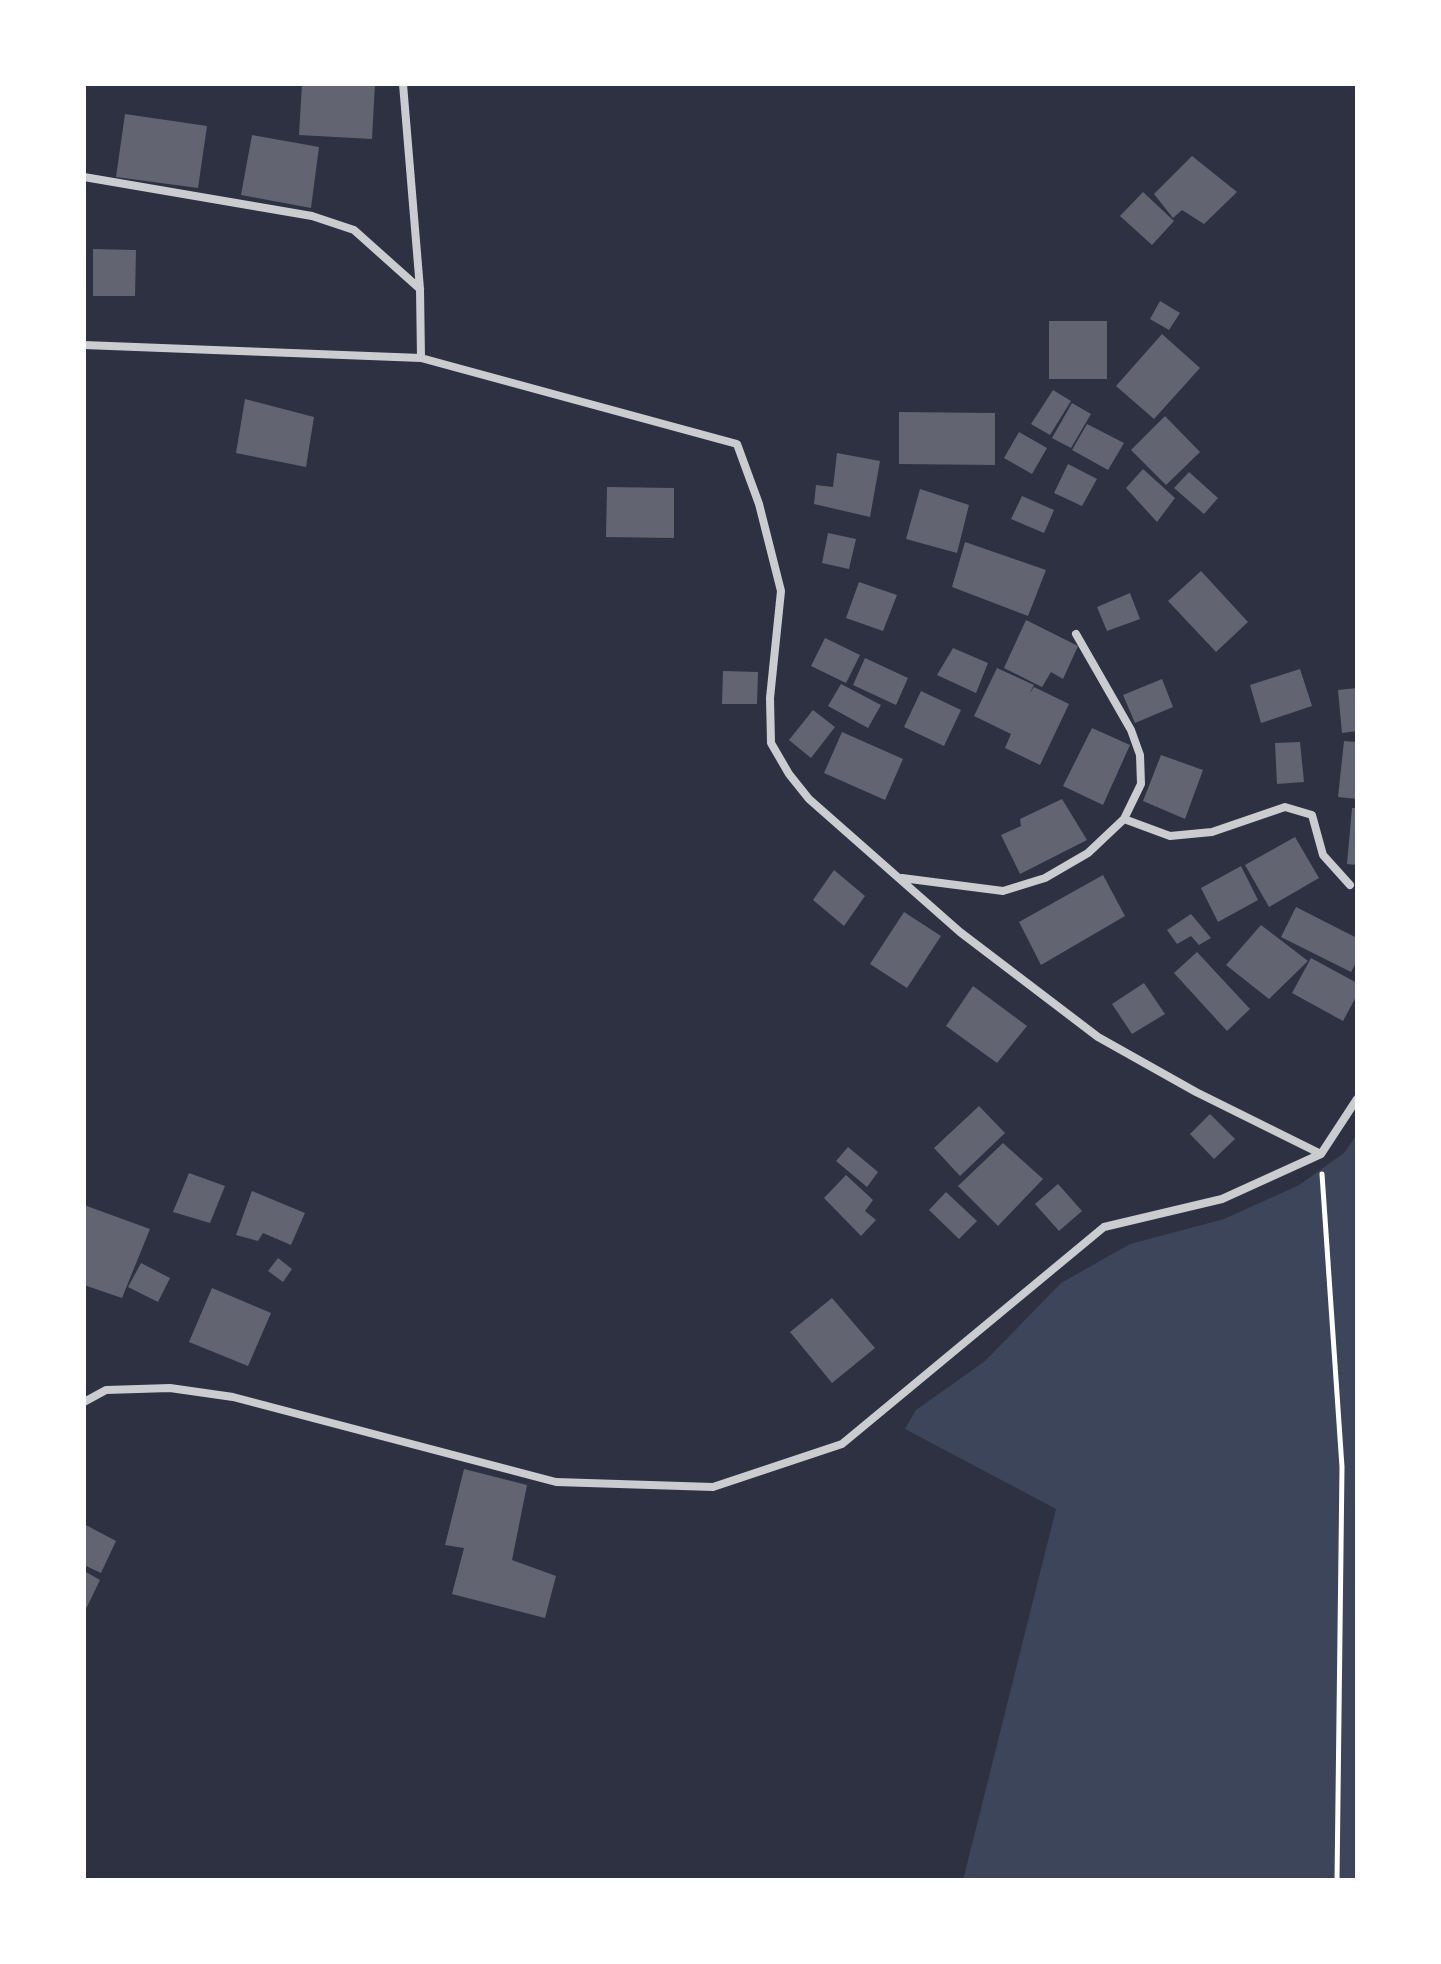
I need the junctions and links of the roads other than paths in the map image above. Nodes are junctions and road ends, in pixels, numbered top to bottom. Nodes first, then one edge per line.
1 (403, 84) edge
2 (84, 177) edge
3 (420, 289) junction
4 (84, 345) edge
5 (421, 358) junction
6 (1076, 634) dead end
7 (1124, 819) junction
8 (901, 878) junction
9 (1350, 885) dead end
10 (1357, 1099) edge
11 (1321, 1154) junction
12 (84, 1402) edge

1 - 3 street
2 - 3 street
3 - 5 street
4 - 5 street
5 - 8 street
6 - 7 street
7 - 8 street
7 - 9 street
8 - 11 street
10 - 11 street
11 - 12 street

